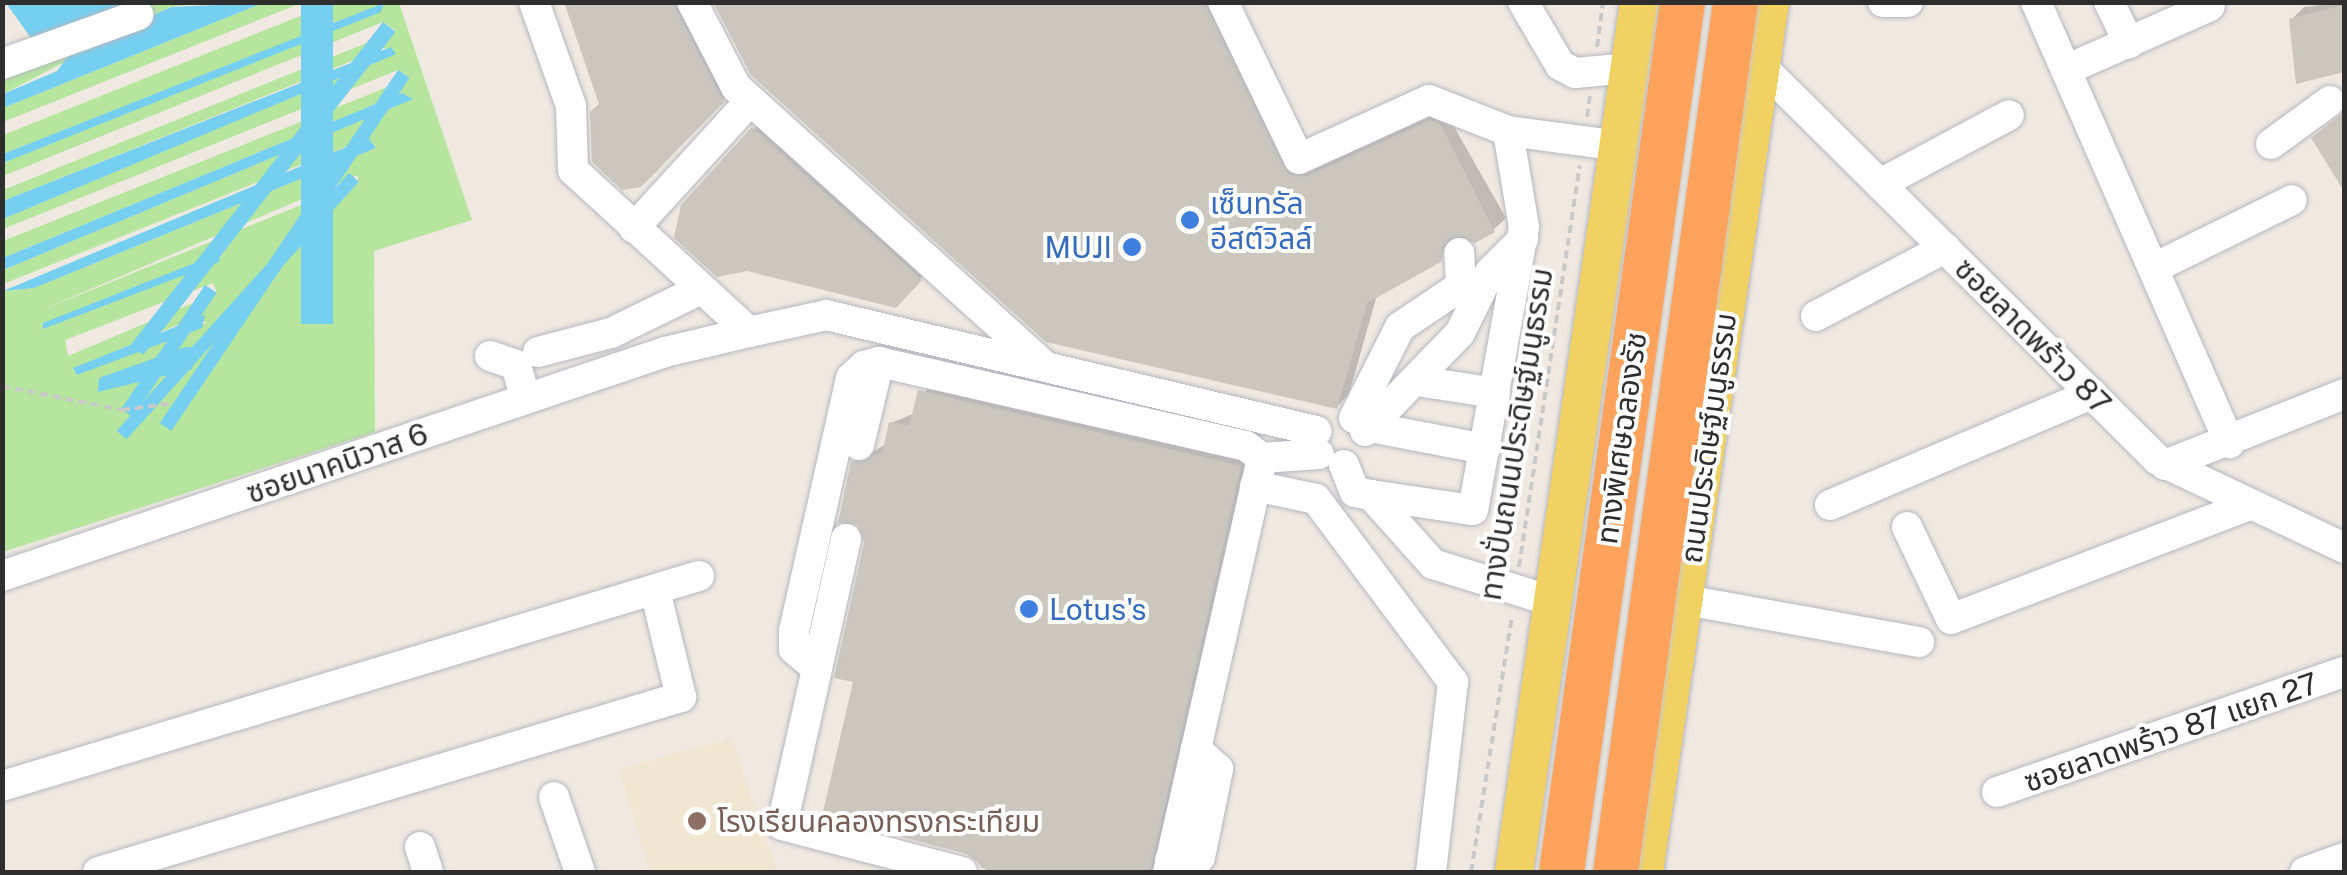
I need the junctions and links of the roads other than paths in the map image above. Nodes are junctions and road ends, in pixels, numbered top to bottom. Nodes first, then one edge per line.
1 (534, 2) edge
2 (692, 2) edge
3 (1224, 2) edge
4 (1523, 2) edge
5 (1639, 2) edge
6 (1682, 2) edge
7 (1735, 2) edge
8 (1770, 2) edge
9 (1883, 2) edge
10 (1908, 2) edge
11 (2109, 2) edge
12 (2039, 3) edge
13 (2210, 6) dead end
14 (2169, 13) edge
15 (138, 14) dead end
16 (2129, 43) junction
17 (2, 64) edge
18 (1762, 67) junction
19 (1631, 68) junction
20 (2068, 69) junction
21 (751, 100) junction
22 (2330, 100) dead end
23 (2009, 115) dead end
24 (1508, 131) junction
25 (2271, 144) dead end
26 (1621, 146) junction
27 (1880, 184) junction
28 (2292, 200) dead end
29 (628, 223) junction
30 (1523, 239) junction
31 (1945, 248) junction
32 (1459, 253) dead end
33 (2158, 266) junction
34 (699, 290) junction
35 (1816, 316) dead end
36 (749, 332) junction
37 (538, 352) dead end
38 (490, 356) dead end
39 (879, 362) junction
40 (1045, 366) junction
41 (1417, 381) junction
42 (1494, 393) junction
43 (2092, 394) junction
44 (2344, 394) edge
45 (526, 399) junction
46 (1363, 425) junction
47 (2230, 443) junction
48 (860, 445) dead end
49 (1485, 448) junction
50 (1326, 450) junction
51 (2165, 465) junction
52 (1259, 472) junction
53 (1371, 495) junction
54 (1830, 505) dead end
55 (2250, 505) junction
56 (1908, 527) dead end
57 (2340, 537) edge
58 (846, 538) dead end
59 (2, 576) edge
60 (700, 576) dead end
61 (655, 590) junction
62 (1685, 600) junction
63 (1555, 602) junction
64 (1919, 642) dead end
65 (813, 666) junction
66 (2344, 672) edge
67 (1540, 723) junction
68 (1665, 730) junction
69 (2, 786) edge
70 (1997, 792) dead end
71 (554, 797) dead end
72 (1524, 814) junction
73 (1652, 818) junction
74 (2344, 858) edge
75 (1169, 866) edge
76 (98, 872) edge
77 (580, 872) edge
78 (962, 872) edge
79 (1431, 872) edge
80 (1514, 872) edge
81 (1561, 872) edge
82 (1615, 872) edge
83 (1644, 872) edge
84 (2304, 872) edge

1 - 29 street
2 - 21 street
3 - 24 street
4 - 19 street
5 - 19 main road
6 - 81 highway, ทางพิเศษฉลองรัช, bridge
7 - 82 highway, ทางพิเศษฉลองรัช, bridge
8 - 18 main road, ถนนประดิษฐ์มนูธรรม
9 - 10 street
11 - 16 street
12 - 20 street
13 - 14 street
14 - 16 street
15 - 17 street
16 - 20 street
18 - 27 street, ซอยลาดพร้าว 87
18 - 62 main road, ถนนประดิษฐ์มนูธรรม
19 - 26 main road
20 - 33 street
21 - 29 street
21 - 40 street
22 - 25 street
23 - 27 street
24 - 26 street
24 - 30 street
26 - 63 main road
27 - 31 street, ซอยลาดพร้าว 87
28 - 33 street
29 - 34 street
30 - 41 street
30 - 42 street
31 - 35 street
31 - 43 street, ซอยลาดพร้าว 87
32 - 46 street
33 - 47 street
34 - 36 street
34 - 37 street
36 - 40 street, ซอยนาคนิวาส 6
36 - 45 street, ซอยนาคนิวาส 6
38 - 45 street
39 - 48 street
39 - 52 street
39 - 65 street
40 - 50 street, ซอยนาคนิวาส 6
41 - 42 street
41 - 46 street
42 - 49 street
43 - 51 street, ซอยลาดพร้าว 87
43 - 54 street
44 - 47 street
45 - 59 street, ซอยนาคนิวาส 6
46 - 49 street
46 - 50 street
46 - 50 street
47 - 51 street
49 - 53 street
50 - 52 street
50 - 53 street
51 - 55 street, ซอยลาดพร้าว 87
52 - 75 street
52 - 79 street
53 - 63 street
55 - 56 street
55 - 57 street, ซอยลาดพร้าว 87
58 - 65 street
60 - 61 street
61 - 69 street
61 - 76 street
62 - 64 street
62 - 68 main road, ถนนประดิษฐ์มนูธรรม
63 - 67 main road
65 - 78 street
66 - 70 street, ซอยลาดพร้าว 87 แยก 27
67 - 68 main road
67 - 72 main road
68 - 73 main road, ถนนประดิษฐ์มนูธรรม
71 - 77 street
72 - 73 main road
72 - 80 main road
73 - 83 main road, ถนนประดิษฐ์มนูธรรม
74 - 84 street

